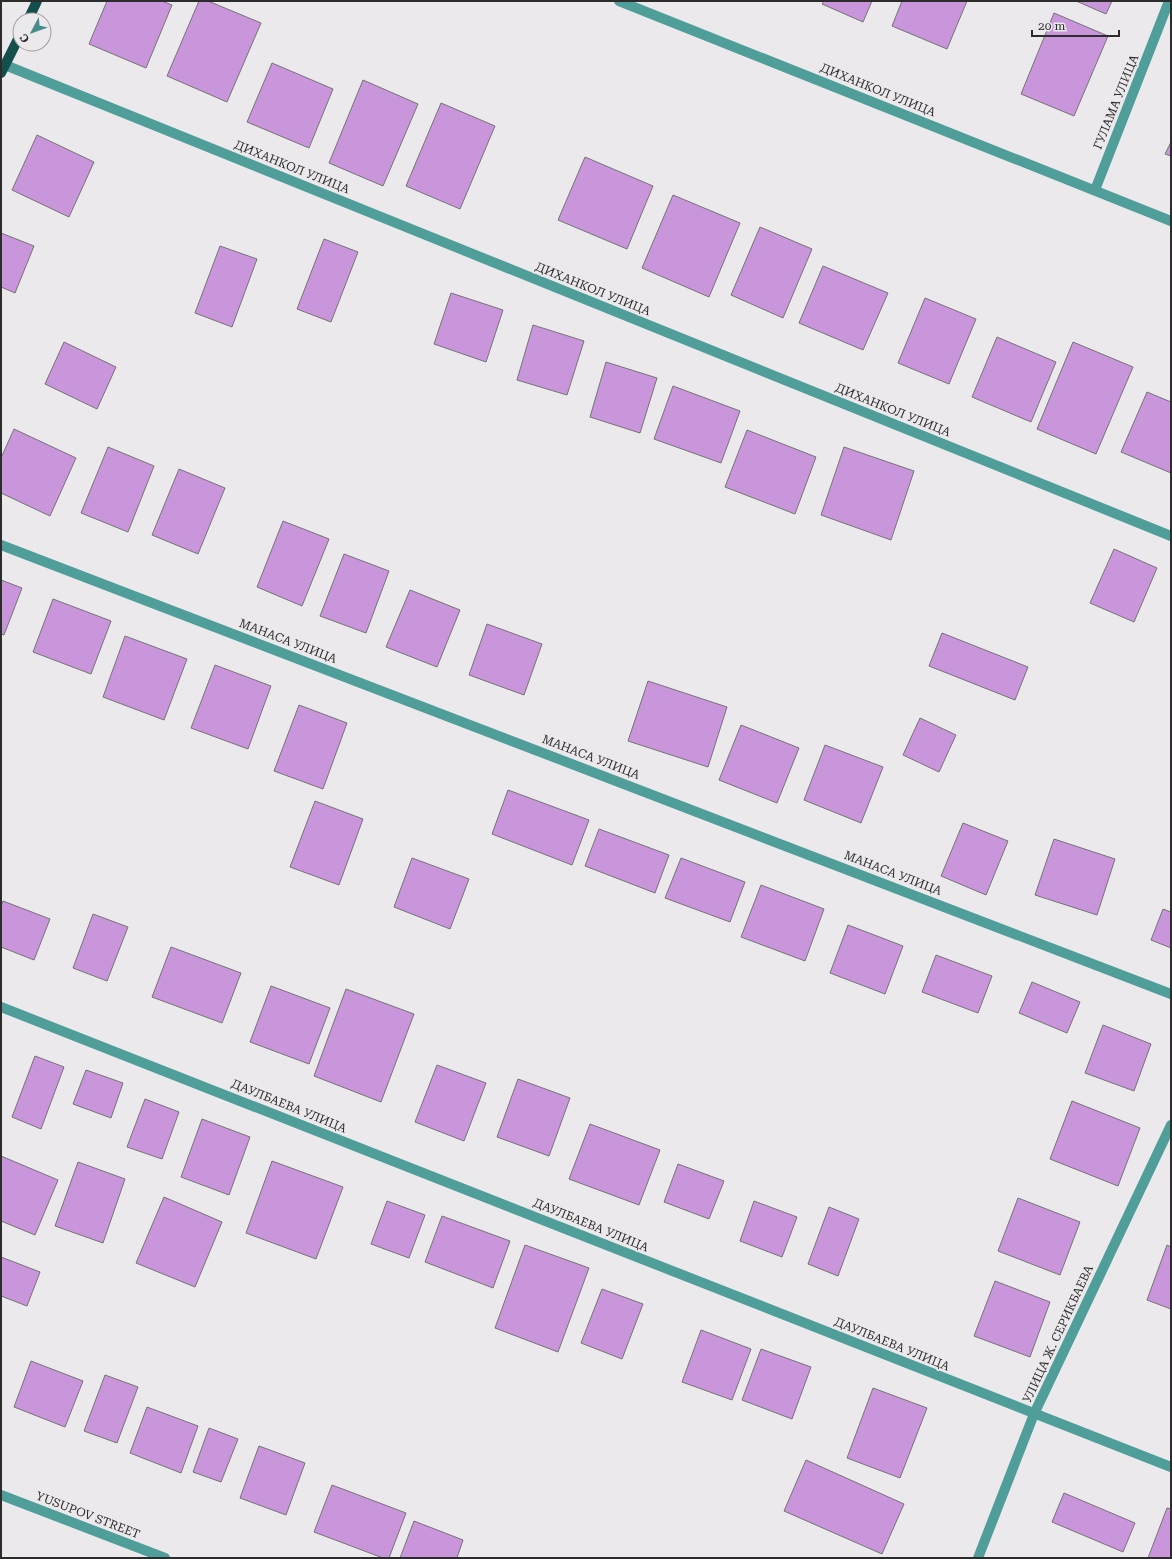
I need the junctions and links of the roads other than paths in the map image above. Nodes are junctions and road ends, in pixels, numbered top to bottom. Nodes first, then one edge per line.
1 (37, 1) edge
2 (619, 1) edge
3 (1170, 1) edge
4 (32, 12) edge
5 (12, 51) edge
6 (3, 69) edge
7 (1095, 190) junction
8 (1171, 221) edge
9 (1171, 536) edge
10 (1, 545) edge
11 (1171, 994) edge
12 (1, 1007) edge
13 (1171, 1125) edge
14 (1034, 1414) junction
15 (1171, 1467) edge
16 (1, 1495) edge
17 (165, 1558) edge
18 (978, 1558) edge

1 - 4 main road
2 - 7 street, ДИХАНКОЛ УЛИЦА
3 - 7 street, ГУЛАМА УЛИЦА
5 - 6 main road
6 - 9 street, ДИХАНКОЛ УЛИЦА
7 - 8 street, ДИХАНКОЛ УЛИЦА
10 - 11 street, МАНАСА УЛИЦА
12 - 14 street, ДАУЛБАЕВА УЛИЦА
13 - 14 street, УЛИЦА Ж. СЕРИКБАЕВА
14 - 15 street, ДАУЛБАЕВА УЛИЦА
14 - 18 street, УЛИЦА Ж. СЕРИКБАЕВА
16 - 17 street, YUSUPOV STREET

